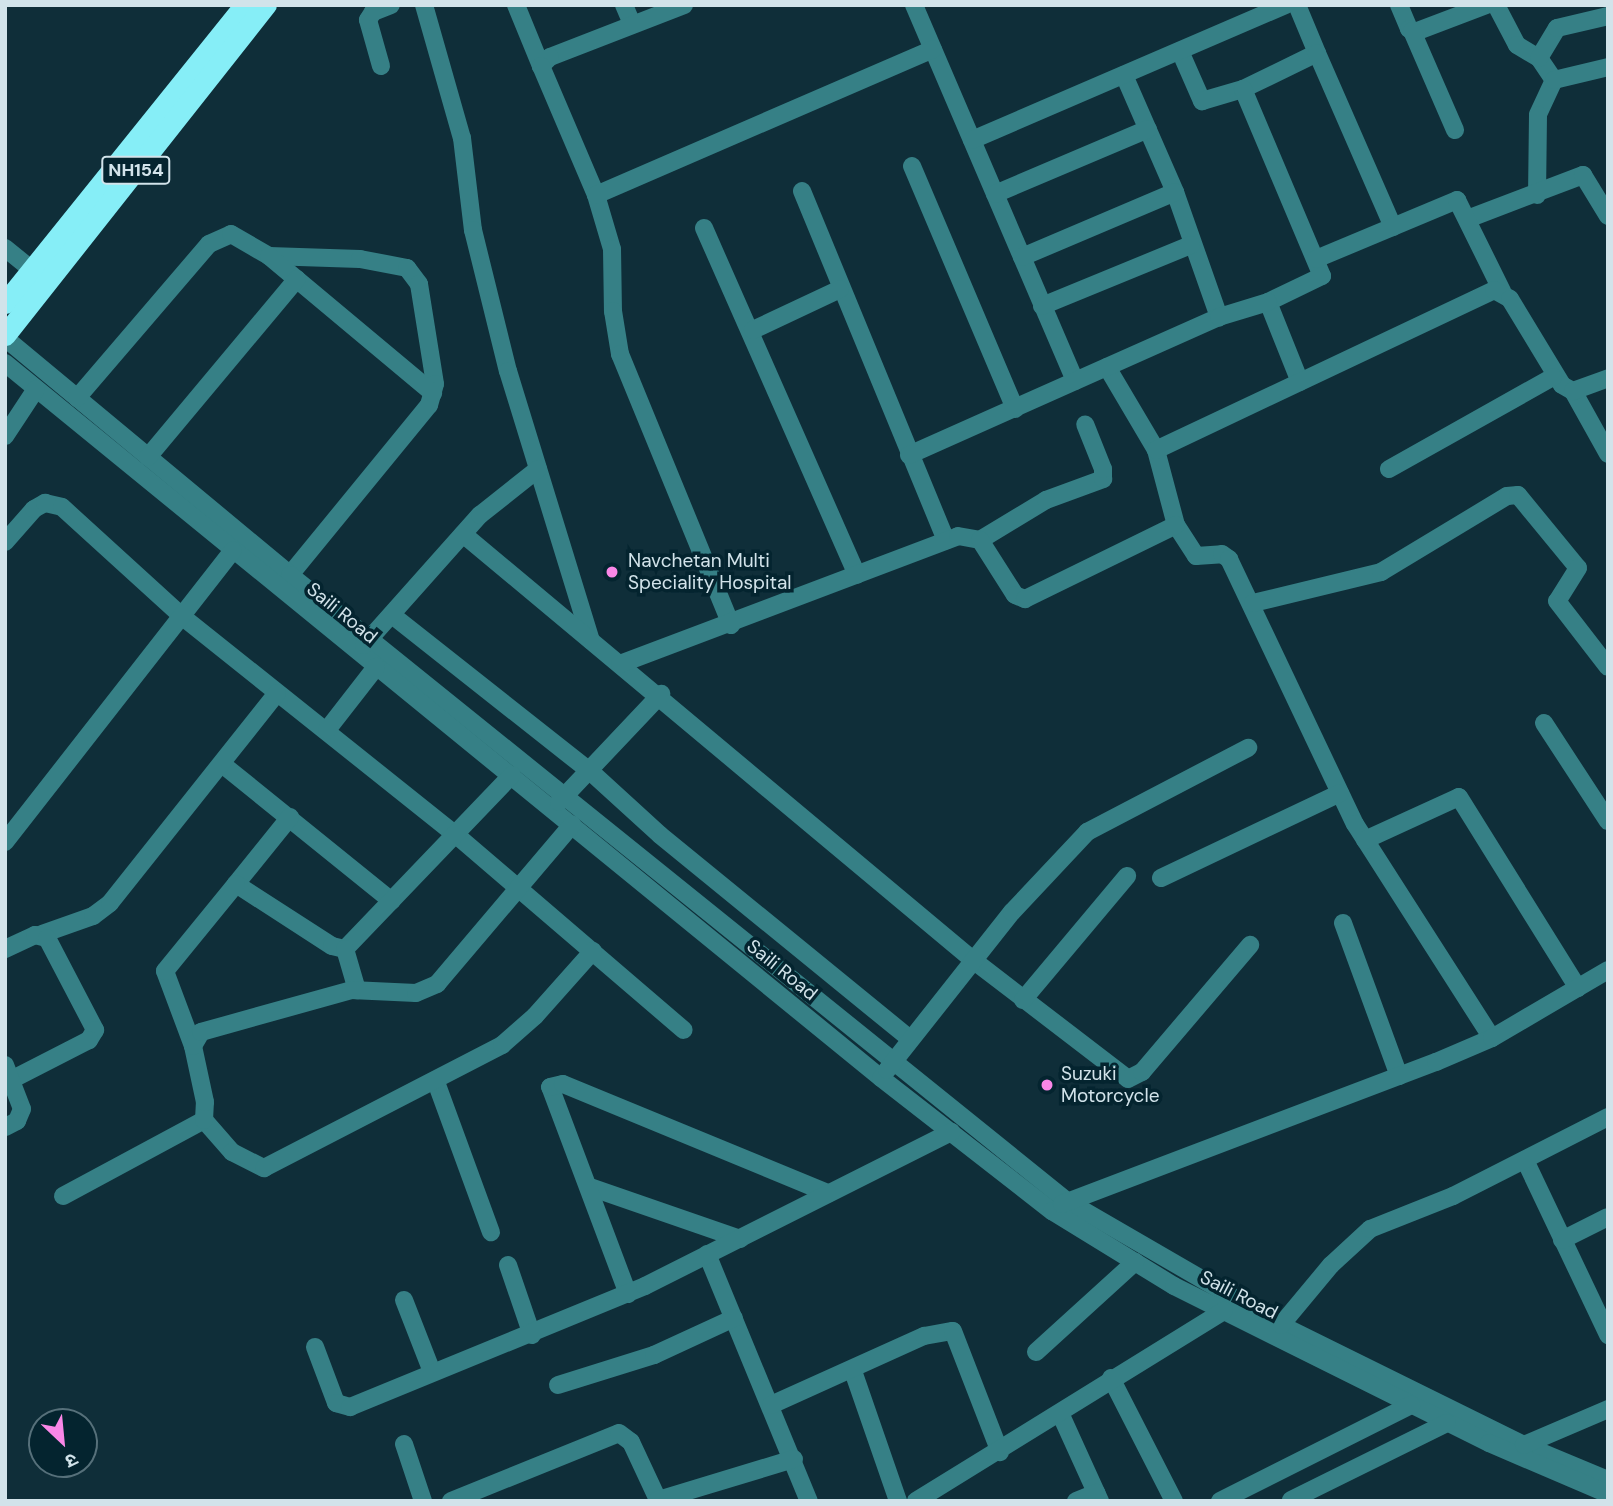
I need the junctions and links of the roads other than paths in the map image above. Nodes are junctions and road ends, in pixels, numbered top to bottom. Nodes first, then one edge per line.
1 (245, 5) edge
2 (266, 5) edge
3 (391, 5) edge
4 (424, 5) edge
5 (516, 5) edge
6 (624, 5) edge
7 (684, 5) edge
8 (914, 5) edge
9 (1286, 5) edge
10 (1297, 5) edge
11 (1399, 5) edge
12 (1495, 6) edge
13 (1608, 16) edge
14 (632, 24) junction
15 (1412, 31) junction
16 (933, 49) junction
17 (1180, 51) junction
18 (1317, 53) junction
19 (1539, 58) junction
20 (381, 66) dead end
21 (541, 66) junction
22 (1608, 67) edge
23 (1125, 75) junction
24 (1554, 80) junction
25 (1243, 89) junction
26 (1148, 129) junction
27 (1455, 130) dead end
28 (972, 140) junction
29 (912, 166) dead end
30 (802, 191) dead end
31 (1175, 192) junction
32 (995, 194) junction
33 (597, 195) junction
34 (1537, 195) junction
35 (1608, 216) edge
36 (1470, 218) junction
37 (1393, 227) junction
38 (704, 228) dead end
39 (1191, 245) junction
40 (5, 248) edge
41 (269, 256) junction
42 (1022, 257) junction
43 (1316, 259) junction
44 (32, 270) junction
45 (297, 279) junction
46 (839, 289) junction
47 (1503, 291) junction
48 (1268, 302) junction
49 (5, 303) edge
50 (1042, 306) junction
51 (1219, 317) junction
52 (753, 330) junction
53 (5, 336) edge
54 (5, 363) edge
55 (1107, 367) junction
56 (1553, 377) junction
57 (1608, 378) edge
58 (1074, 382) junction
59 (1300, 382) junction
60 (36, 389) junction
61 (1573, 391) junction
62 (433, 393) junction
63 (77, 398) junction
64 (1015, 409) junction
65 (1085, 424) dead end
66 (6, 433) edge
67 (1156, 450) junction
68 (909, 454) junction
69 (1608, 454) edge
70 (148, 457) junction
71 (538, 469) junction
72 (1389, 469) dead end
73 (1176, 525) junction
74 (463, 534) junction
75 (980, 540) junction
76 (946, 541) junction
77 (5, 542) edge
78 (233, 550) junction
79 (290, 575) junction
80 (858, 575) junction
81 (1253, 603) junction
82 (392, 615) junction
83 (184, 618) junction
84 (730, 625) junction
85 (372, 638) junction
86 (591, 641) junction
87 (356, 652) junction
88 (620, 664) junction
89 (376, 667) junction
90 (1608, 667) edge
91 (277, 693) junction
92 (661, 694) junction
93 (1544, 723) dead end
94 (327, 730) junction
95 (1248, 748) dead end
96 (222, 764) junction
97 (591, 772) junction
98 (512, 775) junction
99 (1340, 793) junction
100 (565, 794) junction
101 (552, 810) junction
102 (290, 817) junction
103 (1608, 821) edge
104 (572, 825) junction
105 (455, 834) junction
106 (1365, 840) junction
107 (5, 842) edge
108 (1128, 876) dead end
109 (1161, 878) dead end
110 (236, 884) junction
111 (520, 889) junction
112 (392, 901) junction
113 (1343, 923) dead end
114 (42, 934) junction
115 (1250, 945) dead end
116 (5, 949) edge
117 (345, 949) junction
118 (593, 951) junction
119 (973, 960) junction
120 (1608, 970) edge
121 (1578, 988) junction
122 (357, 990) junction
123 (1023, 1000) junction
124 (684, 1030) dead end
125 (1492, 1038) junction
126 (910, 1039) junction
127 (193, 1045) junction
128 (892, 1063) junction
129 (9, 1072) edge
130 (1399, 1076) junction
131 (881, 1078) junction
132 (436, 1082) junction
133 (1608, 1117) edge
134 (204, 1120) junction
135 (5, 1127) edge
136 (951, 1132) junction
137 (1525, 1160) junction
138 (590, 1187) junction
139 (828, 1193) junction
140 (63, 1196) dead end
141 (1060, 1206) junction
142 (1608, 1217) edge
143 (491, 1232) dead end
144 (740, 1239) junction
145 (1562, 1240) junction
146 (707, 1254) junction
147 (1135, 1262) junction
148 (508, 1265) dead end
149 (628, 1294) junction
150 (404, 1300) dead end
151 (1224, 1311) junction
152 (734, 1318) junction
153 (1281, 1325) junction
154 (532, 1335) junction
155 (1608, 1335) edge
156 (316, 1347) dead end
157 (1037, 1352) dead end
158 (853, 1371) junction
159 (432, 1372) junction
160 (1111, 1378) junction
161 (558, 1385) dead end
162 (771, 1405) junction
163 (1411, 1405) junction
164 (1608, 1409) edge
165 (1060, 1413) junction
166 (1447, 1423) junction
167 (404, 1444) dead end
168 (1524, 1446) junction
169 (1000, 1452) junction
170 (794, 1460) junction
171 (1278, 1471) junction
172 (1608, 1479) edge
173 (1608, 1494) edge
174 (1098, 1497) edge
175 (453, 1500) edge
176 (1291, 1500) edge
177 (423, 1501) edge
178 (809, 1501) edge
179 (898, 1501) edge
180 (916, 1501) edge
181 (1076, 1501) edge
182 (1174, 1501) edge
183 (1220, 1501) edge

1 - 44 highway, NH154
2 - 53 highway, NH154
3 - 20 street
4 - 71 street
5 - 21 street
6 - 14 street
7 - 14 street
8 - 16 street
9 - 17 street
10 - 18 street
11 - 15 street
12 - 15 street
12 - 19 street
13 - 19 street
14 - 21 street
15 - 27 street
16 - 28 street
16 - 33 street
17 - 23 street
17 - 25 street
18 - 25 street
18 - 37 street
19 - 24 street
21 - 33 street
22 - 24 street
23 - 26 street
23 - 28 street
24 - 34 street
25 - 43 street
26 - 31 street
26 - 32 street
28 - 32 street
29 - 64 street
30 - 46 street
31 - 39 street
31 - 42 street
32 - 42 street
33 - 84 street
34 - 35 street
34 - 36 street
36 - 37 street
36 - 47 street
37 - 43 street
38 - 52 street
39 - 50 street
39 - 51 street
40 - 44 street
41 - 45 street
41 - 62 street
41 - 63 street
42 - 50 street
43 - 48 street
44 - 49 highway, NH154
45 - 62 street
45 - 70 street
46 - 52 street
46 - 68 street
47 - 56 street
47 - 59 street
48 - 51 street
48 - 59 street
50 - 58 street
51 - 55 street
52 - 80 street
53 - 63 street
54 - 60 street, Saili Road
55 - 58 street
55 - 67 street
56 - 61 street
56 - 72 street
57 - 61 street
58 - 64 street
59 - 67 street
60 - 66 street
60 - 78 street, Saili Road
61 - 69 street
62 - 79 street
63 - 70 street
64 - 68 street
65 - 75 street
67 - 73 street
68 - 76 street
70 - 79 street
71 - 74 street
71 - 86 street
73 - 75 street
73 - 81 street
74 - 82 street
74 - 86 street
75 - 76 street
76 - 80 street
77 - 83 street
78 - 83 street
78 - 87 street, Saili Road
79 - 85 street
80 - 84 street
81 - 90 street
81 - 99 street
82 - 85 street
82 - 97 street
83 - 91 street
83 - 107 street
84 - 88 street
85 - 87 street
85 - 100 street
86 - 88 street
87 - 89 street, Saili Road
88 - 92 street
89 - 94 street
89 - 98 street, Saili Road
91 - 94 street
91 - 96 street
92 - 97 street
92 - 119 street
93 - 103 street
94 - 105 street
95 - 119 street
96 - 102 street
96 - 114 street
97 - 100 street
97 - 126 street
98 - 101 street, Saili Road
98 - 105 street
99 - 106 street
99 - 109 street
100 - 101 street
100 - 128 street
101 - 104 street, Saili Road
102 - 110 street
102 - 112 street
104 - 111 street
104 - 131 street, Saili Road
105 - 111 street
105 - 112 street
106 - 121 street
106 - 125 street
108 - 123 street
110 - 117 street
110 - 127 street
111 - 118 street
111 - 122 street
112 - 117 street
113 - 130 street
114 - 116 street
114 - 129 street
115 - 123 street
117 - 122 street
118 - 124 street
118 - 132 street
119 - 123 street
119 - 126 street
120 - 121 street
121 - 125 street
122 - 127 street
125 - 130 street
126 - 128 street
127 - 134 street
128 - 131 street
128 - 141 street
129 - 135 street
130 - 141 street
131 - 136 street, Saili Road
132 - 134 street
132 - 143 street
133 - 137 street
134 - 140 street
136 - 139 street
136 - 141 street, Saili Road
137 - 145 street
137 - 153 street
138 - 139 street
138 - 144 street
138 - 149 street
139 - 144 street
141 - 147 street, Saili Road
141 - 153 street
142 - 145 street
144 - 146 street
145 - 155 street
146 - 149 street
146 - 152 street
147 - 151 street, Saili Road
147 - 157 street
148 - 154 street
149 - 154 street
150 - 159 street
151 - 160 street
151 - 163 street, Saili Road
152 - 161 street
152 - 162 street
153 - 168 street
154 - 159 street
156 - 159 street
158 - 162 street
158 - 169 street
158 - 179 street
160 - 165 street
160 - 182 street
162 - 170 street
163 - 166 street, Saili Road
163 - 171 street
164 - 168 street
165 - 169 street
165 - 174 street
166 - 173 street, Saili Road
166 - 176 street
167 - 177 street
168 - 172 street
169 - 180 street
170 - 175 street
170 - 178 street
171 - 176 street
171 - 183 street
174 - 181 street

